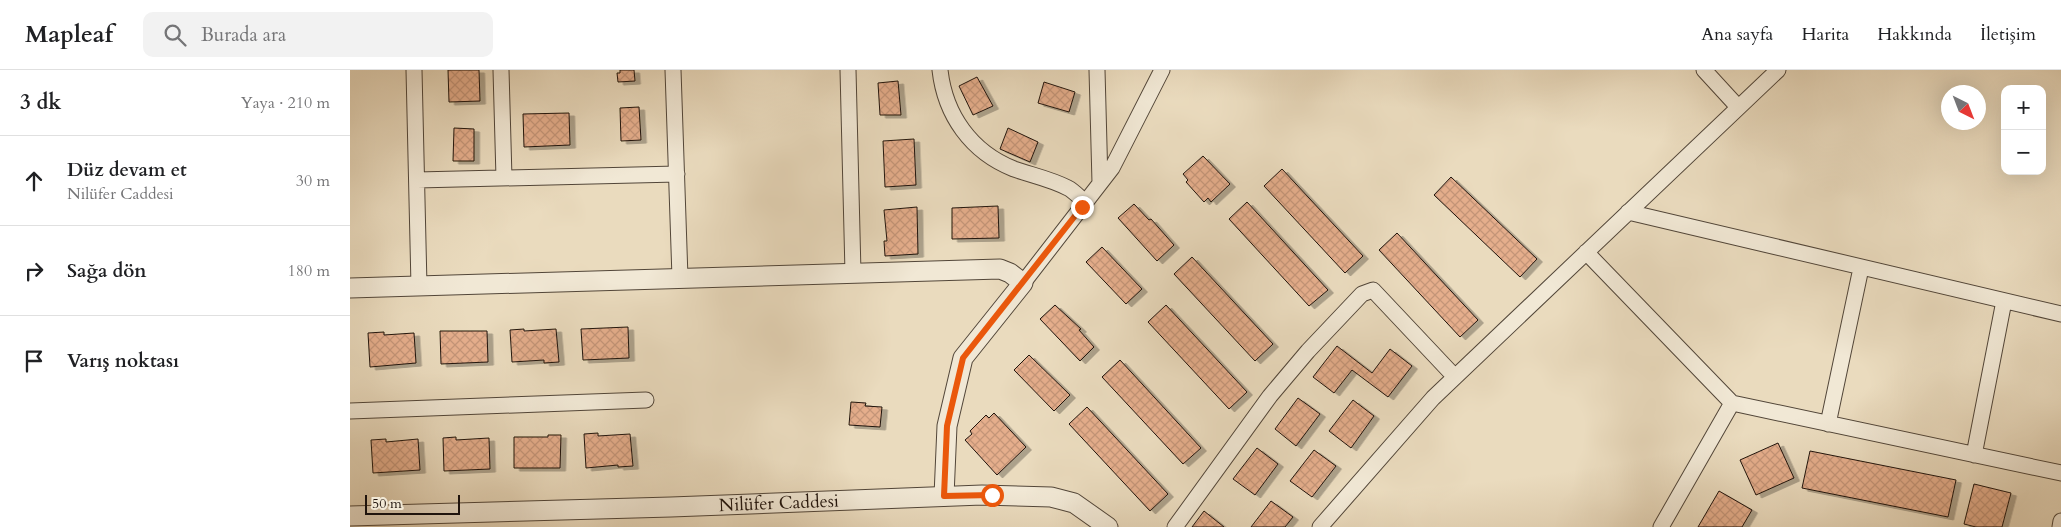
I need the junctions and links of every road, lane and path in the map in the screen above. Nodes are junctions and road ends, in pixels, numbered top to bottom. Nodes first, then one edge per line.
1 (414, 70) edge
2 (501, 70) edge
3 (673, 70) edge
4 (848, 70) edge
5 (940, 70) edge
6 (1097, 70) edge
7 (1162, 70) edge
8 (1704, 70) edge
9 (1778, 70) edge
10 (1738, 107) junction
11 (677, 174) junction
12 (504, 178) junction
13 (417, 180) junction
14 (1100, 183) junction
15 (1085, 202) junction
16 (1628, 212) junction
17 (1586, 252) junction
18 (1861, 268) junction
19 (853, 273) junction
20 (680, 278) junction
21 (1023, 283) junction
22 (420, 286) junction
23 (350, 288) edge
24 (2004, 301) junction
25 (2061, 314) edge
26 (1455, 377) junction
27 (646, 400) dead end
28 (1732, 403) junction
29 (350, 411) edge
30 (1828, 424) junction
31 (1974, 455) junction
32 (2061, 473) edge
33 (944, 496) junction
34 (350, 516) edge
35 (2061, 520) edge
36 (1108, 527) edge
37 (1176, 527) edge
38 (1320, 527) edge
39 (1662, 527) edge
40 (2060, 527) edge

1 - 13 street
2 - 12 street
3 - 11 street
4 - 19 street
5 - 15 street
6 - 14 street
7 - 14 street
8 - 10 street
9 - 10 street
10 - 16 street
11 - 12 street
11 - 20 street
12 - 13 street
13 - 22 street
14 - 15 street
15 - 21 street
16 - 17 street
16 - 18 street
17 - 26 street
17 - 28 street
18 - 24 street
18 - 30 street
19 - 20 street
19 - 21 street
20 - 22 street
21 - 33 street
22 - 23 street
24 - 25 street
24 - 31 street
26 - 37 street
26 - 38 street
27 - 29 street
28 - 30 street
28 - 39 street
30 - 31 street
31 - 32 street
33 - 34 street, Nilüfer Caddesi
33 - 36 street, Nilüfer Caddesi
35 - 40 street

